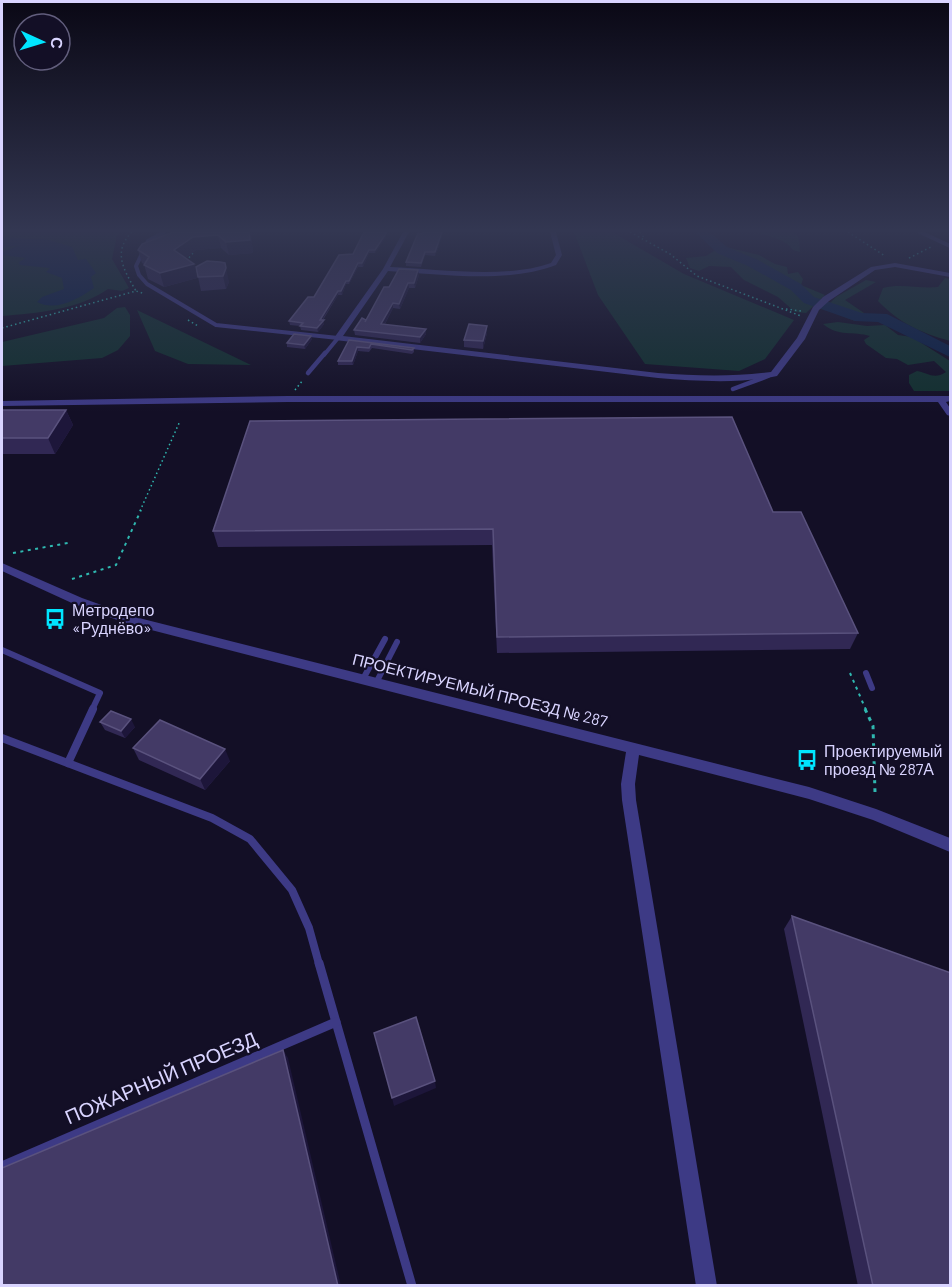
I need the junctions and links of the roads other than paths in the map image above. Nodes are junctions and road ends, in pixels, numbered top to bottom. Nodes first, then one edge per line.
1 (162, 292) edge
2 (370, 292) edge
3 (837, 292) edge
4 (338, 338) junction
5 (308, 373) road end
6 (774, 374) junction
7 (733, 389) dead end
8 (940, 399) junction
9 (951, 399) edge
10 (2, 404) edge
11 (951, 413) edge
12 (2, 567) edge
13 (385, 639) dead end
14 (397, 642) dead end
15 (2, 650) edge
16 (866, 673) dead end
17 (363, 679) junction
18 (376, 683) junction
19 (872, 688) dead end
20 (2, 738) edge
21 (633, 748) junction
22 (68, 763) junction
23 (951, 845) edge
24 (336, 1022) junction
25 (2, 1166) edge
26 (412, 1286) edge
27 (708, 1286) edge

1 - 4 lane
2 - 4 street
3 - 6 street
4 - 5 lane
4 - 6 street
6 - 7 lane
8 - 9 street
8 - 10 street
8 - 11 street
12 - 17 street, ПРОЕКТИРУЕМЫЙ ПРОЕЗД № 287
13 - 17 lane
14 - 18 lane
15 - 22 lane
16 - 19 lane
17 - 18 street, ПРОЕКТИРУЕМЫЙ ПРОЕЗД № 287
18 - 21 street, ПРОЕКТИРУЕМЫЙ ПРОЕЗД № 287
20 - 22 lane
21 - 23 street, ПРОЕКТИРУЕМЫЙ ПРОЕЗД № 287
21 - 27 street
22 - 24 lane
24 - 25 lane, ПОЖАРНЫЙ ПРОЕЗД
24 - 26 lane

